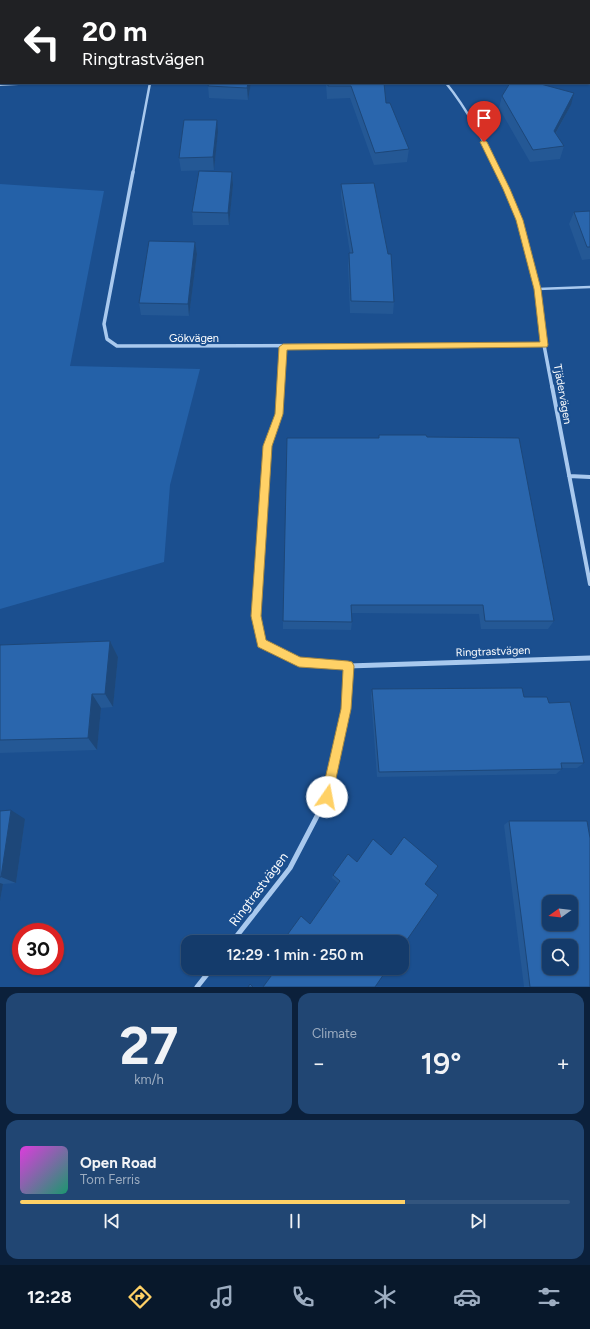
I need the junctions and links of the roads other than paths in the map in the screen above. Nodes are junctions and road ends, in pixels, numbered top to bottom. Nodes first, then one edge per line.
1 (18, 84) edge
2 (150, 84) edge
3 (447, 84) edge
4 (0, 85) edge
5 (590, 287) edge
6 (538, 289) junction
7 (544, 345) junction
8 (283, 347) junction
9 (569, 476) junction
10 (590, 476) edge
11 (590, 584) edge
12 (590, 658) edge
13 (348, 666) junction
14 (237, 935) edge
15 (206, 975) edge
16 (197, 987) edge

1 - 4 lane
2 - 8 street, Gökvägen
3 - 6 street, Tjädervägen
5 - 6 lane
6 - 7 street, Tjädervägen
7 - 8 street, Gökvägen
7 - 9 street, Tjädervägen
8 - 13 street, Ringtrastvägen
9 - 10 street
9 - 11 street, Tjädervägen
12 - 13 street, Ringtrastvägen
13 - 14 street, Ringtrastvägen
15 - 16 street

